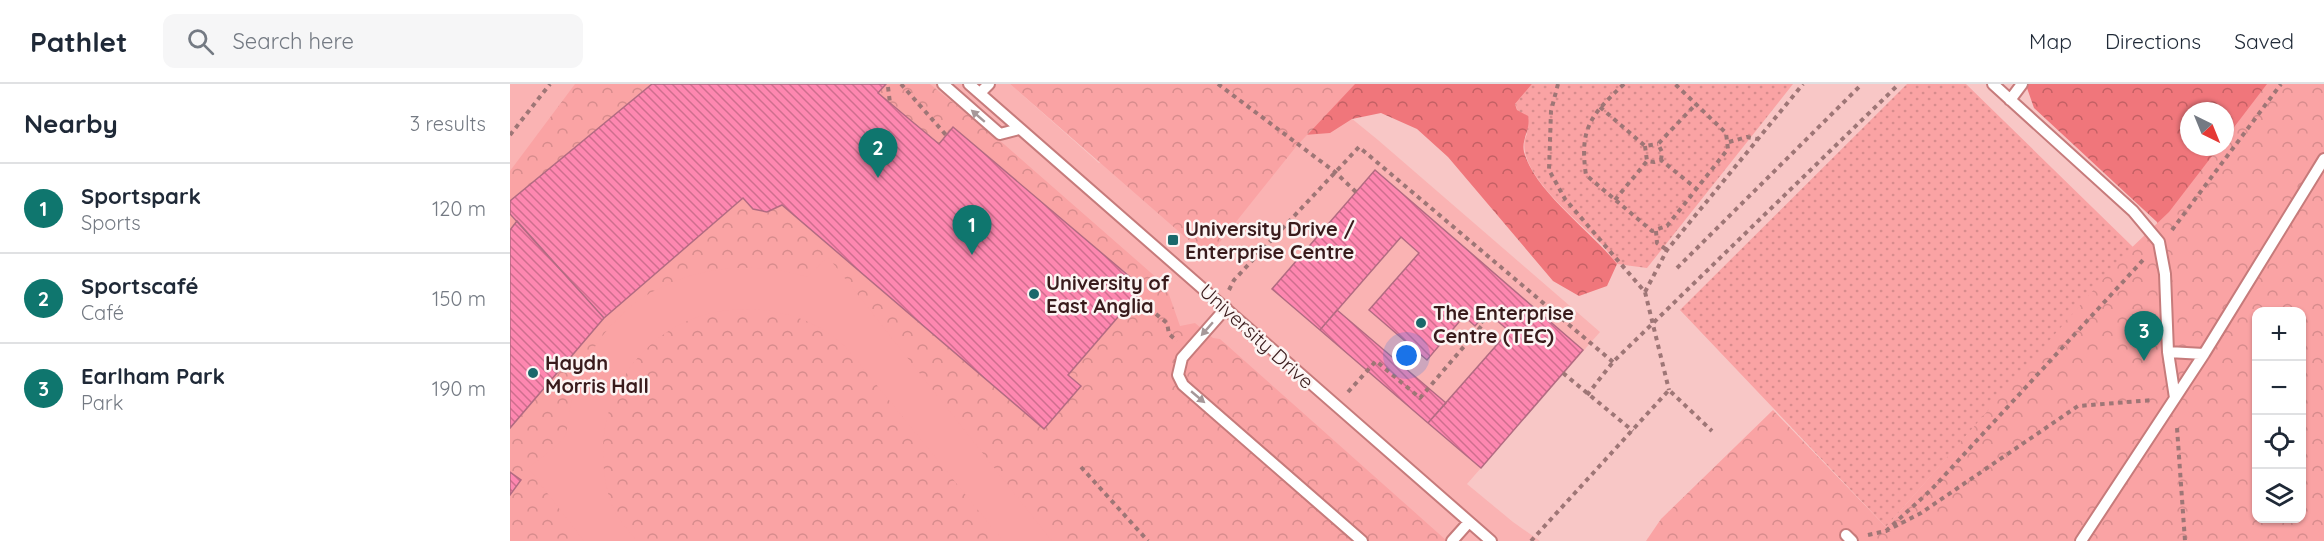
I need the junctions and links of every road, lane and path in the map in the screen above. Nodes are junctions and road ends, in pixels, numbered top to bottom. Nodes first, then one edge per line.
1 (550, 84) edge
2 (901, 84) edge
3 (943, 84) edge
4 (969, 84) edge
5 (989, 84) edge
6 (1218, 84) edge
7 (1558, 84) edge
8 (1624, 84) edge
9 (1675, 84) edge
10 (1803, 84) edge
11 (1862, 84) edge
12 (1899, 84) edge
13 (1993, 84) edge
14 (2022, 84) edge
15 (2281, 84) edge
16 (888, 85) edge
17 (980, 93) junction
18 (2010, 100) junction
19 (890, 103) dead end
20 (1696, 104) junction
21 (1600, 107) junction
22 (1019, 129) junction
23 (510, 135) edge
24 (946, 135) dead end
25 (1757, 140) junction
26 (1729, 142) junction
27 (1658, 144) junction
28 (1645, 146) junction
29 (2324, 159) edge
30 (1661, 160) junction
31 (1647, 161) junction
32 (1335, 172) junction
33 (1698, 190) junction
34 (1356, 192) dead end
35 (1615, 200) junction
36 (1656, 231) junction
37 (2159, 242) junction
38 (1667, 250) junction
39 (1677, 268) dead end
40 (1232, 288) dead end
41 (1645, 292) junction
42 (1135, 297) dead end
43 (1226, 308) junction
44 (1481, 319) dead end
45 (1654, 321) junction
46 (1188, 351) junction
47 (2168, 352) junction
48 (2204, 354) junction
49 (1613, 362) junction
50 (1563, 373) dead end
51 (1669, 390) junction
52 (1348, 392) dead end
53 (1587, 394) junction
54 (2175, 398) junction
55 (1633, 431) junction
56 (1712, 431) dead end
57 (1081, 467) dead end
58 (1469, 522) junction
59 (1886, 531) junction
60 (1849, 538) edge
61 (1148, 541) edge
62 (1362, 541) edge
63 (1452, 541) edge
64 (1491, 541) edge
65 (1531, 541) edge
66 (2081, 541) edge
67 (2185, 541) edge

1 - 23 path
2 - 24 path
22 -> 3 lane
4 - 17 lane, University Drive
5 - 17 lane
6 - 32 path
7 - 41 path
8 - 21 path
9 - 20 path
10 - 25 path
11 - 39 path
12 - 45 path
13 - 18 lane
14 - 18 lane
15 - 37 path
16 - 19 path
17 - 22 lane, University Drive
18 - 37 lane
20 - 26 path
20 - 27 path
21 - 28 path
21 - 35 path
22 - 43 lane, University Drive
25 - 26 path
25 - 38 path
26 - 33 path
27 - 28 path
27 - 30 path
28 - 31 path
29 - 48 lane
30 - 31 path
30 - 33 path
31 - 35 path
32 - 34 path
32 - 40 path
32 - 49 path
33 - 36 path
35 - 36 path
36 - 38 path
37 - 47 lane
37 - 59 path
38 - 41 path
41 - 45 path
42 - 46 path
43 -> 46 lane
43 - 58 lane, University Drive
44 - 52 path
45 - 49 path
45 - 51 path
46 -> 62 lane
47 - 48 lane
47 - 54 lane
48 - 54 lane
49 - 53 path
50 - 53 path
51 - 55 path
51 - 56 path
53 - 55 path
54 - 59 path
54 - 66 lane
54 - 67 path
55 - 65 path
57 - 61 path
58 - 63 lane
58 - 64 lane, University Drive
59 - 60 path

